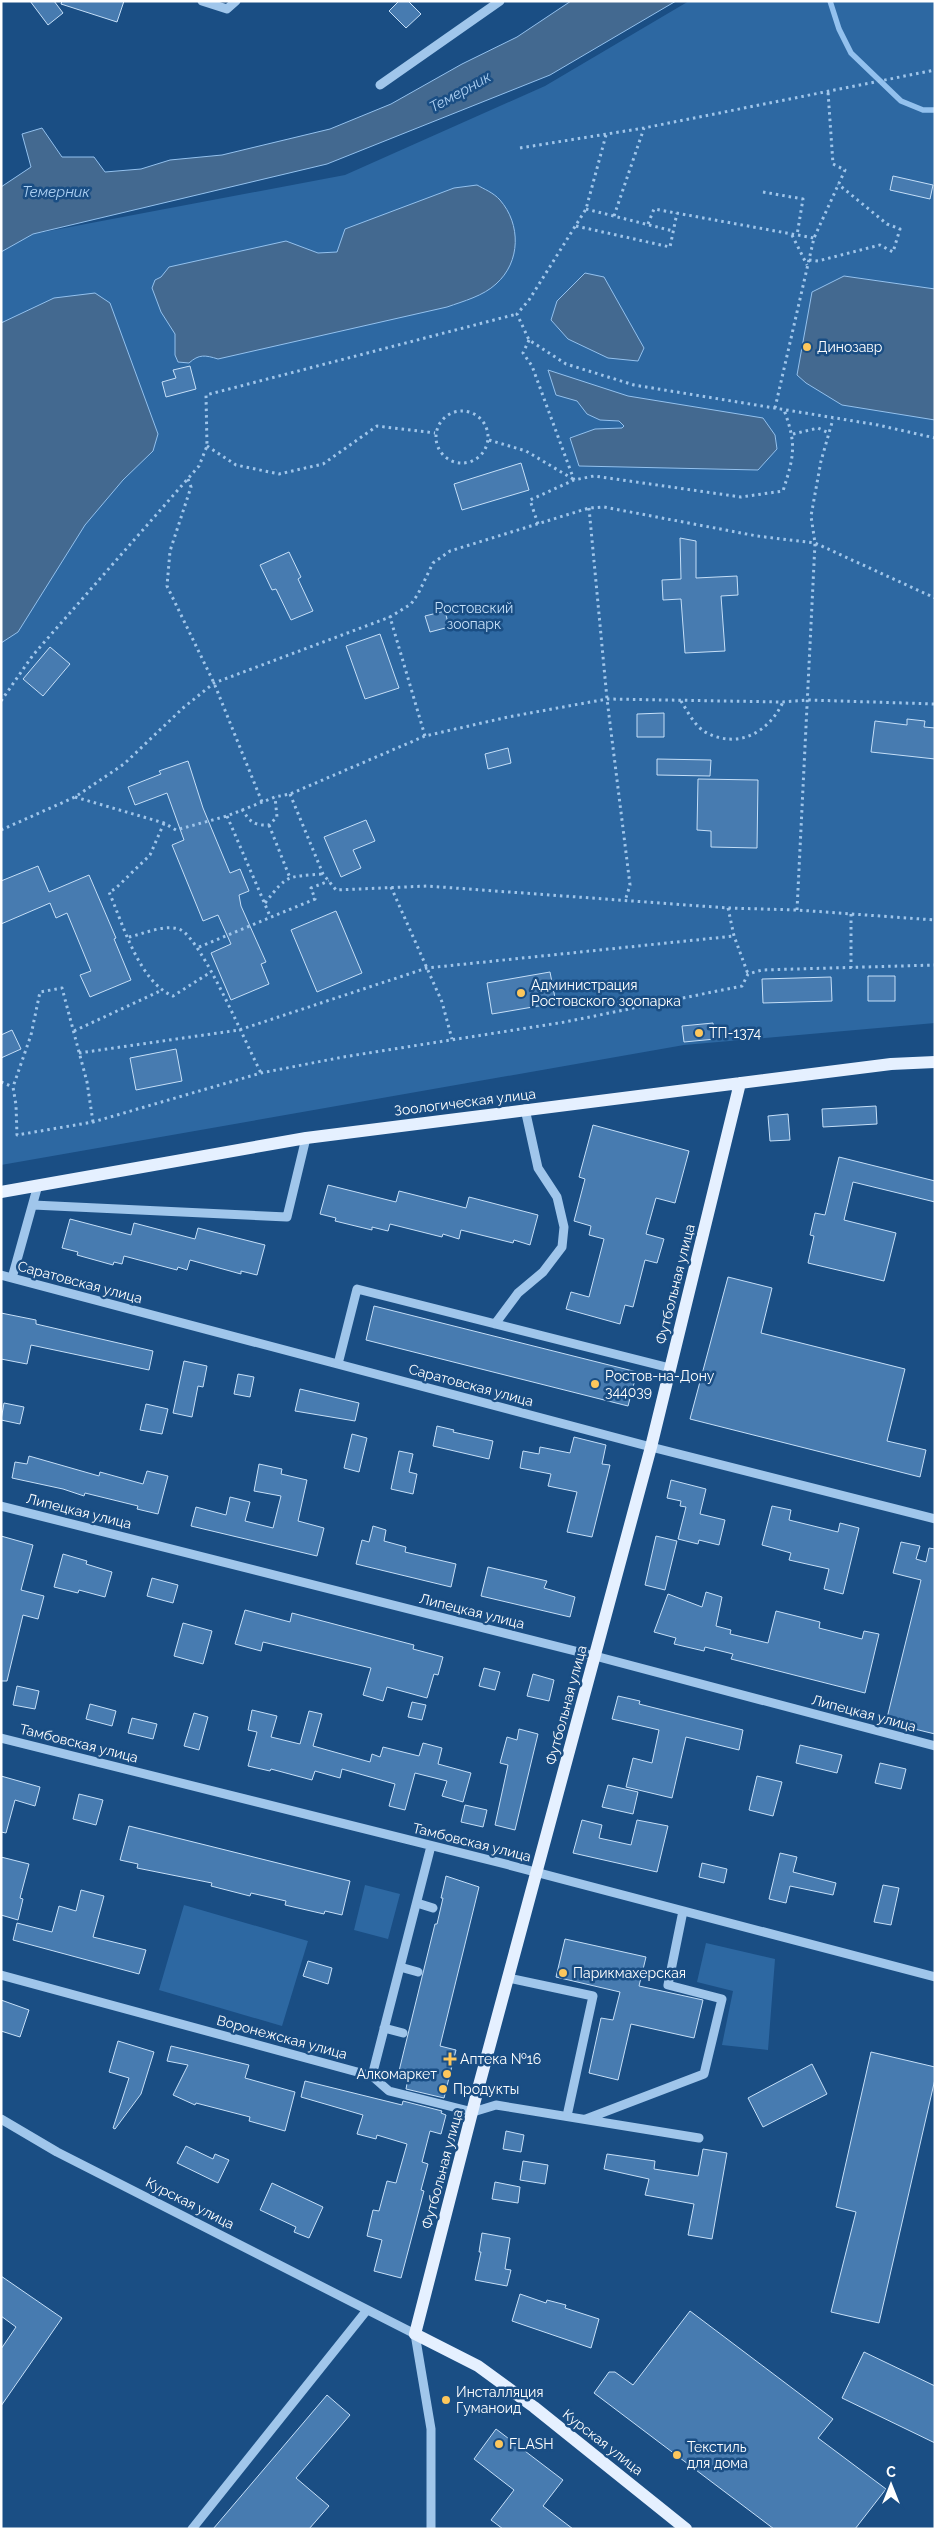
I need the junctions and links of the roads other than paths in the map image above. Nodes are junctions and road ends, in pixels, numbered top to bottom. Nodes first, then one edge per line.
1 (202, 1) edge
2 (236, 1) edge
3 (500, 1) edge
4 (380, 85) dead end
5 (935, 1062) edge
6 (740, 1083) junction
7 (526, 1109) junction
8 (306, 1138) junction
9 (38, 1185) junction
10 (1, 1192) edge
11 (33, 1205) junction
12 (1, 1275) edge
13 (12, 1278) junction
14 (495, 1324) junction
15 (338, 1364) junction
16 (670, 1368) junction
17 (651, 1447) junction
18 (1, 1506) edge
19 (935, 1519) edge
20 (595, 1656) junction
21 (1, 1738) edge
22 (935, 1746) edge
23 (431, 1846) junction
24 (537, 1873) junction
25 (417, 1903) junction
26 (434, 1908) dead end
27 (683, 1911) junction
28 (400, 1967) junction
29 (418, 1972) dead end
30 (1, 1975) edge
31 (508, 1978) junction
32 (935, 1978) edge
33 (384, 2028) junction
34 (403, 2034) dead end
35 (372, 2076) junction
36 (473, 2112) junction
37 (567, 2116) junction
38 (585, 2119) junction
39 (1, 2120) edge
40 (699, 2138) dead end
41 (367, 2310) junction
42 (415, 2334) junction
43 (192, 2529) edge
44 (431, 2529) edge
45 (686, 2529) edge

1 - 2 street
3 - 4 street
5 - 6 main road, Зоологическая улица
6 - 7 main road, Зоологическая улица
6 - 16 main road, Футбольная улица
7 - 8 main road, Зоологическая улица
7 - 14 street
8 - 9 main road, Зоологическая улица
8 - 11 street
9 - 10 main road, Зоологическая улица
9 - 11 street
11 - 13 street
12 - 13 street, Саратовская улица
13 - 15 street, Саратовская улица
14 - 15 street
14 - 16 street
15 - 17 street, Саратовская улица
16 - 17 main road, Футбольная улица
17 - 19 street, Саратовская улица
17 - 20 main road, Футбольная улица
18 - 20 street, Липецкая улица
20 - 22 street, Липецкая улица
20 - 24 main road, Футбольная улица
21 - 23 street, Тамбовская улица
23 - 24 street, Тамбовская улица
23 - 25 street
24 - 27 street, Тамбовская улица
24 - 31 main road, Футбольная улица
25 - 26 street
25 - 28 street
27 - 32 street, Тамбовская улица
27 - 38 street
28 - 29 street
28 - 33 street
30 - 35 street, Воронежская улица
31 - 36 main road, Футбольная улица
31 - 37 street
33 - 34 street
33 - 35 street
35 - 36 street, Воронежская улица
36 - 37 street
36 - 42 main road, Футбольная улица
37 - 38 street
38 - 40 street
39 - 41 street, Курская улица
41 - 42 street, Курская улица
41 - 43 street
42 - 44 street
42 - 45 main road, Курская улица

